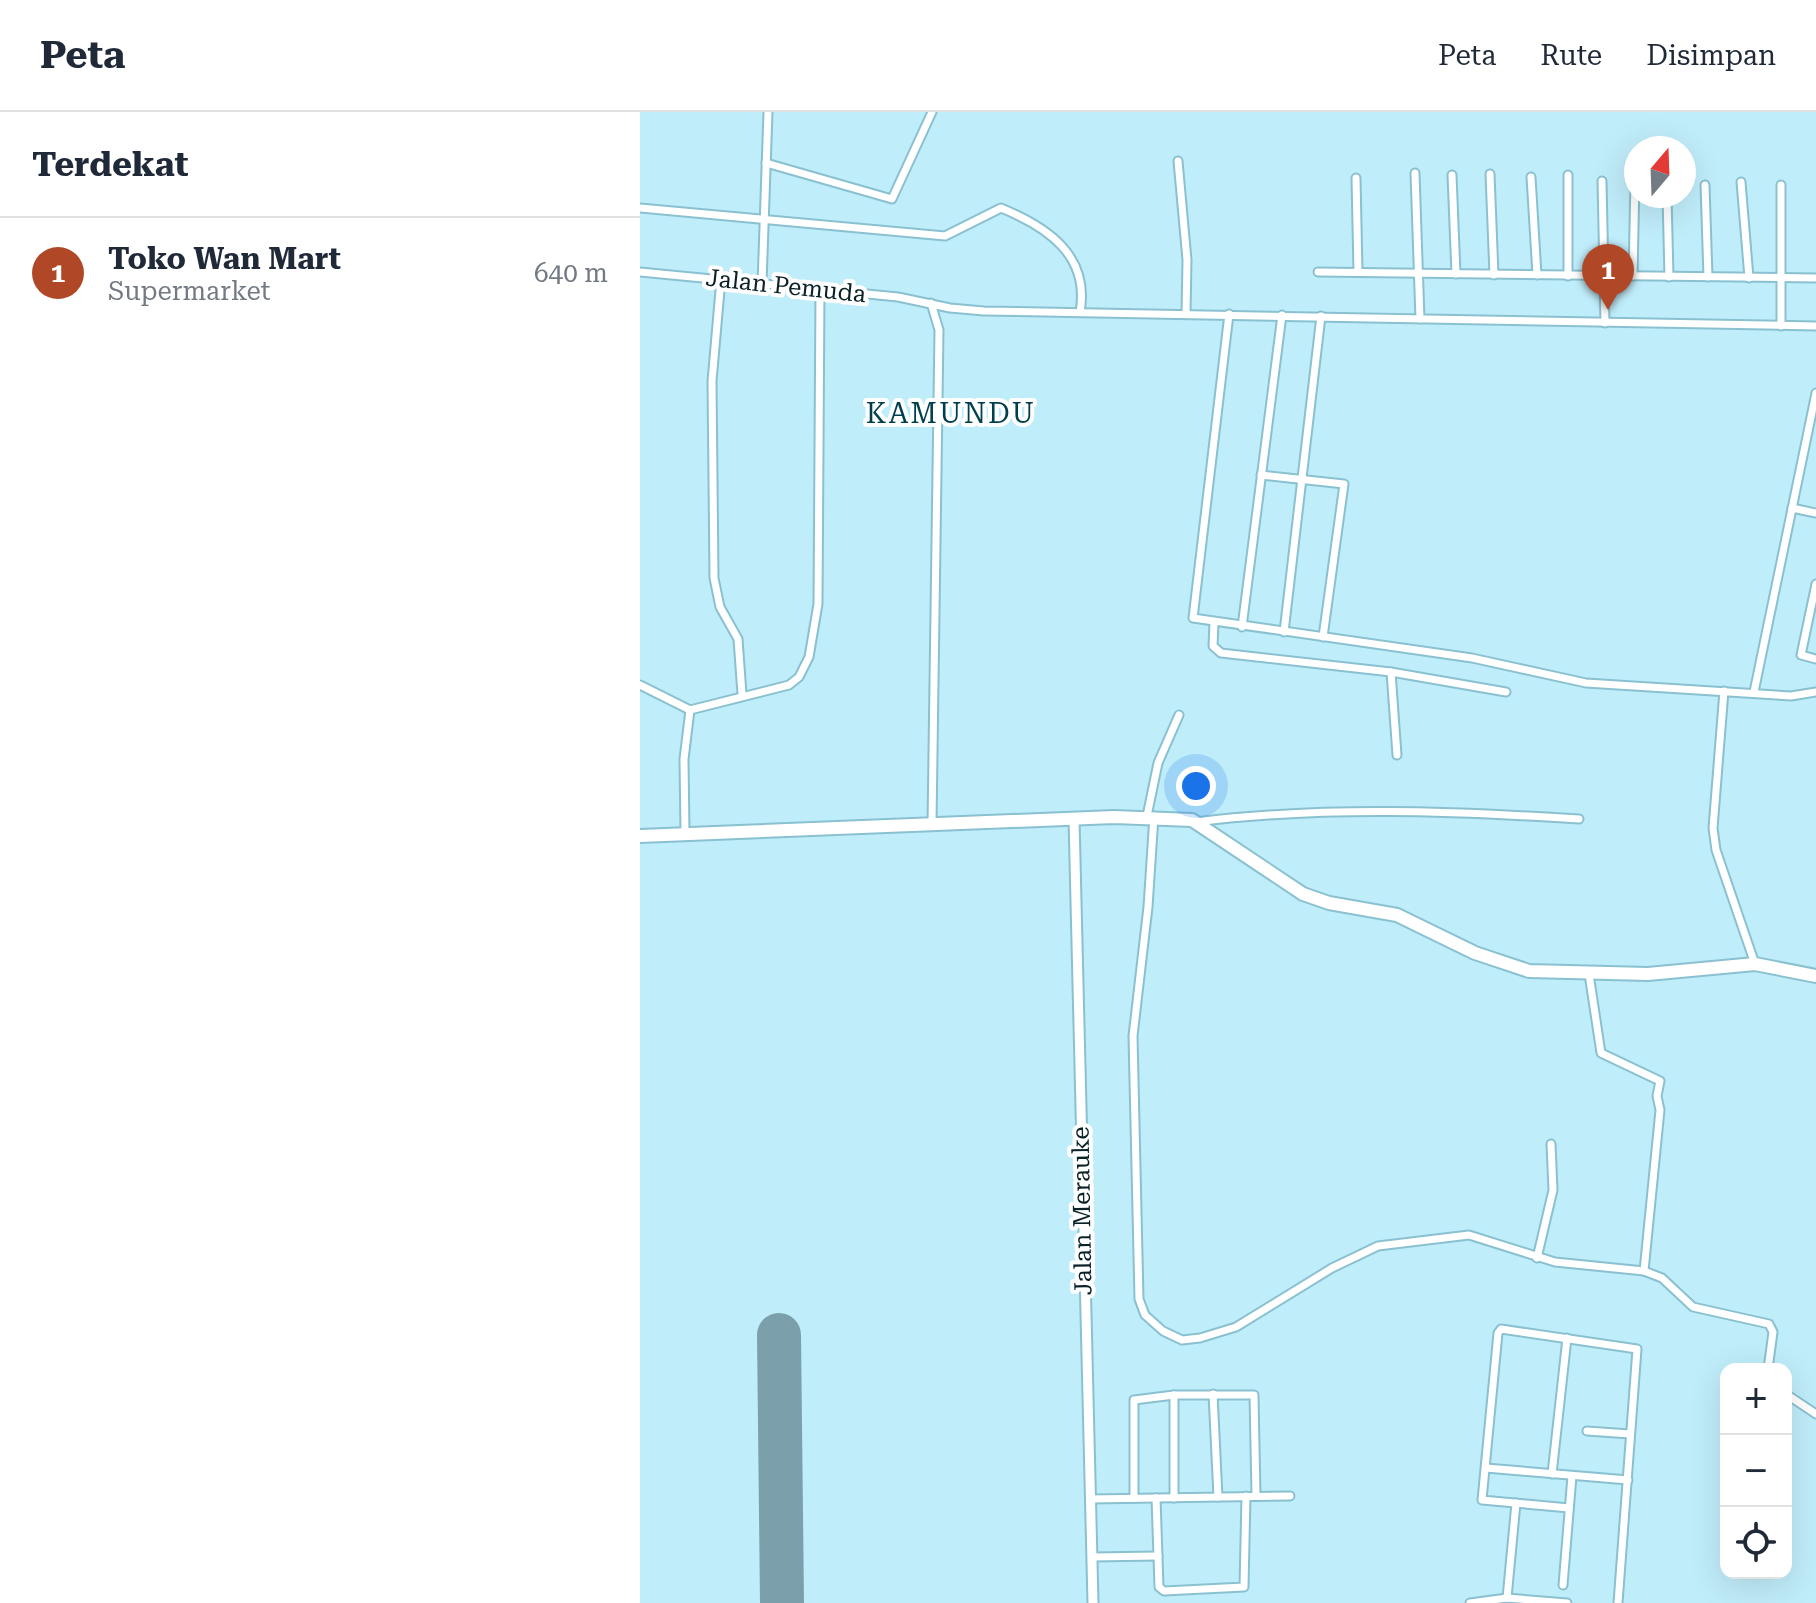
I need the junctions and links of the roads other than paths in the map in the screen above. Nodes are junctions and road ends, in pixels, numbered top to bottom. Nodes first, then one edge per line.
1 (768, 112) edge
2 (932, 112) edge
3 (1178, 161) dead end
4 (766, 163) junction
5 (1415, 173) dead end
6 (1490, 174) dead end
7 (1452, 175) dead end
8 (1568, 175) dead end
9 (1531, 177) dead end
10 (1356, 178) dead end
11 (1602, 181) dead end
12 (1741, 182) dead end
13 (1705, 185) dead end
14 (1781, 185) dead end
15 (640, 208) edge
16 (1634, 208) edge
17 (1667, 208) edge
18 (762, 219) junction
19 (640, 272) edge
20 (1318, 272) dead end
21 (1358, 272) junction
22 (1418, 274) junction
23 (1456, 274) junction
24 (1494, 275) junction
25 (1537, 275) junction
26 (1568, 276) junction
27 (1602, 276) junction
28 (1633, 276) junction
29 (1669, 277) junction
30 (1708, 277) junction
31 (1749, 278) junction
32 (1782, 278) junction
33 (1816, 278) edge
34 (721, 279) junction
35 (762, 284) junction
36 (820, 290) junction
37 (931, 303) junction
38 (1080, 312) junction
39 (1186, 313) junction
40 (1229, 314) junction
41 (1282, 315) junction
42 (1321, 316) junction
43 (1420, 319) junction
44 (1605, 323) junction
45 (1781, 326) junction
46 (1816, 326) edge
47 (1816, 393) edge
48 (1261, 475) junction
49 (1302, 480) junction
50 (1792, 508) junction
51 (1816, 513) edge
52 (1816, 585) edge
53 (1812, 622) edge
54 (1214, 623) junction
55 (1242, 627) junction
56 (1284, 632) junction
57 (1323, 637) junction
58 (1816, 659) edge
59 (1391, 672) junction
60 (640, 685) edge
61 (1724, 691) junction
62 (1506, 692) dead end
63 (1754, 692) junction
64 (1816, 692) edge
65 (742, 694) junction
66 (690, 710) junction
67 (1179, 715) dead end
68 (1397, 755) dead end
69 (1150, 816) junction
70 (1074, 819) junction
71 (1579, 819) dead end
72 (1196, 822) junction
73 (932, 824) junction
74 (685, 833) junction
75 (640, 836) edge
76 (1755, 964) junction
77 (1589, 974) junction
78 (1816, 976) edge
79 (1551, 1144) dead end
80 (1537, 1258) junction
81 (1644, 1271) junction
82 (1567, 1338) junction
83 (1769, 1363) edge
84 (1213, 1394) junction
85 (1174, 1395) junction
86 (1792, 1398) edge
87 (1816, 1414) edge
88 (1587, 1431) dead end
89 (1630, 1434) junction
90 (1486, 1468) junction
91 (1552, 1474) junction
92 (1572, 1476) junction
93 (1628, 1480) junction
94 (1246, 1496) junction
95 (1256, 1496) junction
96 (1290, 1496) dead end
97 (1218, 1497) junction
98 (1134, 1498) junction
99 (1156, 1498) junction
100 (1174, 1498) junction
101 (1090, 1499) junction
102 (1516, 1503) junction
103 (1569, 1508) junction
104 (1158, 1556) junction
105 (1092, 1557) junction
106 (1563, 1585) dead end
107 (1507, 1598) junction
108 (1486, 1601) edge
109 (1093, 1603) edge
110 (1470, 1603) edge
111 (1567, 1603) edge
112 (1618, 1603) edge

1 - 4 street
2 - 4 street
3 - 39 street
4 - 18 street
5 - 22 street
6 - 24 street
7 - 23 street
8 - 26 street
9 - 25 street
10 - 21 street
11 - 27 street
12 - 31 street
13 - 30 street
14 - 32 street
15 - 18 street
16 - 28 street
17 - 29 street
18 - 35 street
18 - 38 street
19 - 34 street, Jalan Pemuda
20 - 21 street
21 - 22 street
22 - 23 street
22 - 43 street
23 - 24 street
24 - 25 street
25 - 26 street
26 - 27 street
27 - 28 street
27 - 44 street
28 - 29 street
29 - 30 street
30 - 31 street
31 - 32 street
32 - 33 street
32 - 45 street
34 - 35 street, Jalan Pemuda
34 - 65 street
35 - 36 street, Jalan Pemuda
36 - 37 street, Jalan Pemuda
36 - 65 street
37 - 38 street, Jalan Pemuda
37 - 73 street
38 - 39 street, Jalan Pemuda
39 - 40 street, Jalan Pemuda
40 - 41 street, Jalan Pemuda
40 - 54 street
41 - 42 street, Jalan Pemuda
41 - 48 street
42 - 43 street, Jalan Pemuda
42 - 49 street
43 - 44 street, Jalan Pemuda
44 - 45 street, Jalan Pemuda
45 - 46 street, Jalan Pemuda
47 - 50 street
48 - 49 street
48 - 55 street
49 - 56 street
49 - 57 street
50 - 51 street
50 - 63 street
52 - 53 street
53 - 58 street
54 - 55 street
54 - 59 street
55 - 56 street
56 - 57 street
57 - 61 street
59 - 62 street
59 - 68 street
60 - 66 street
61 - 63 street
61 - 76 street
63 - 64 street
65 - 66 street
66 - 74 street
67 - 69 street
69 - 70 highway
69 - 72 highway
69 - 80 street
70 - 73 highway
70 - 101 street, Jalan Merauke
71 - 72 street
72 - 77 highway
73 - 74 highway
74 - 75 highway
76 - 77 highway
76 - 78 highway
77 - 81 street
79 - 80 street
80 - 81 street
81 - 83 street
82 - 89 street
82 - 90 street
82 - 91 street
84 - 85 street
84 - 95 street
84 - 97 street
85 - 98 street
85 - 100 street
86 - 87 street
88 - 89 street
89 - 93 street
90 - 91 street
90 - 102 street
91 - 92 street
92 - 93 street
92 - 103 street
93 - 112 street
94 - 95 street
94 - 97 street
94 - 104 street
95 - 96 street
97 - 100 street
98 - 99 street
98 - 101 street
99 - 100 street
99 - 104 street
101 - 105 street, Jalan Merauke
102 - 103 street
102 - 107 street
103 - 106 street
104 - 105 street
105 - 109 street, Jalan Merauke
107 - 108 street
107 - 111 street
108 - 110 street

